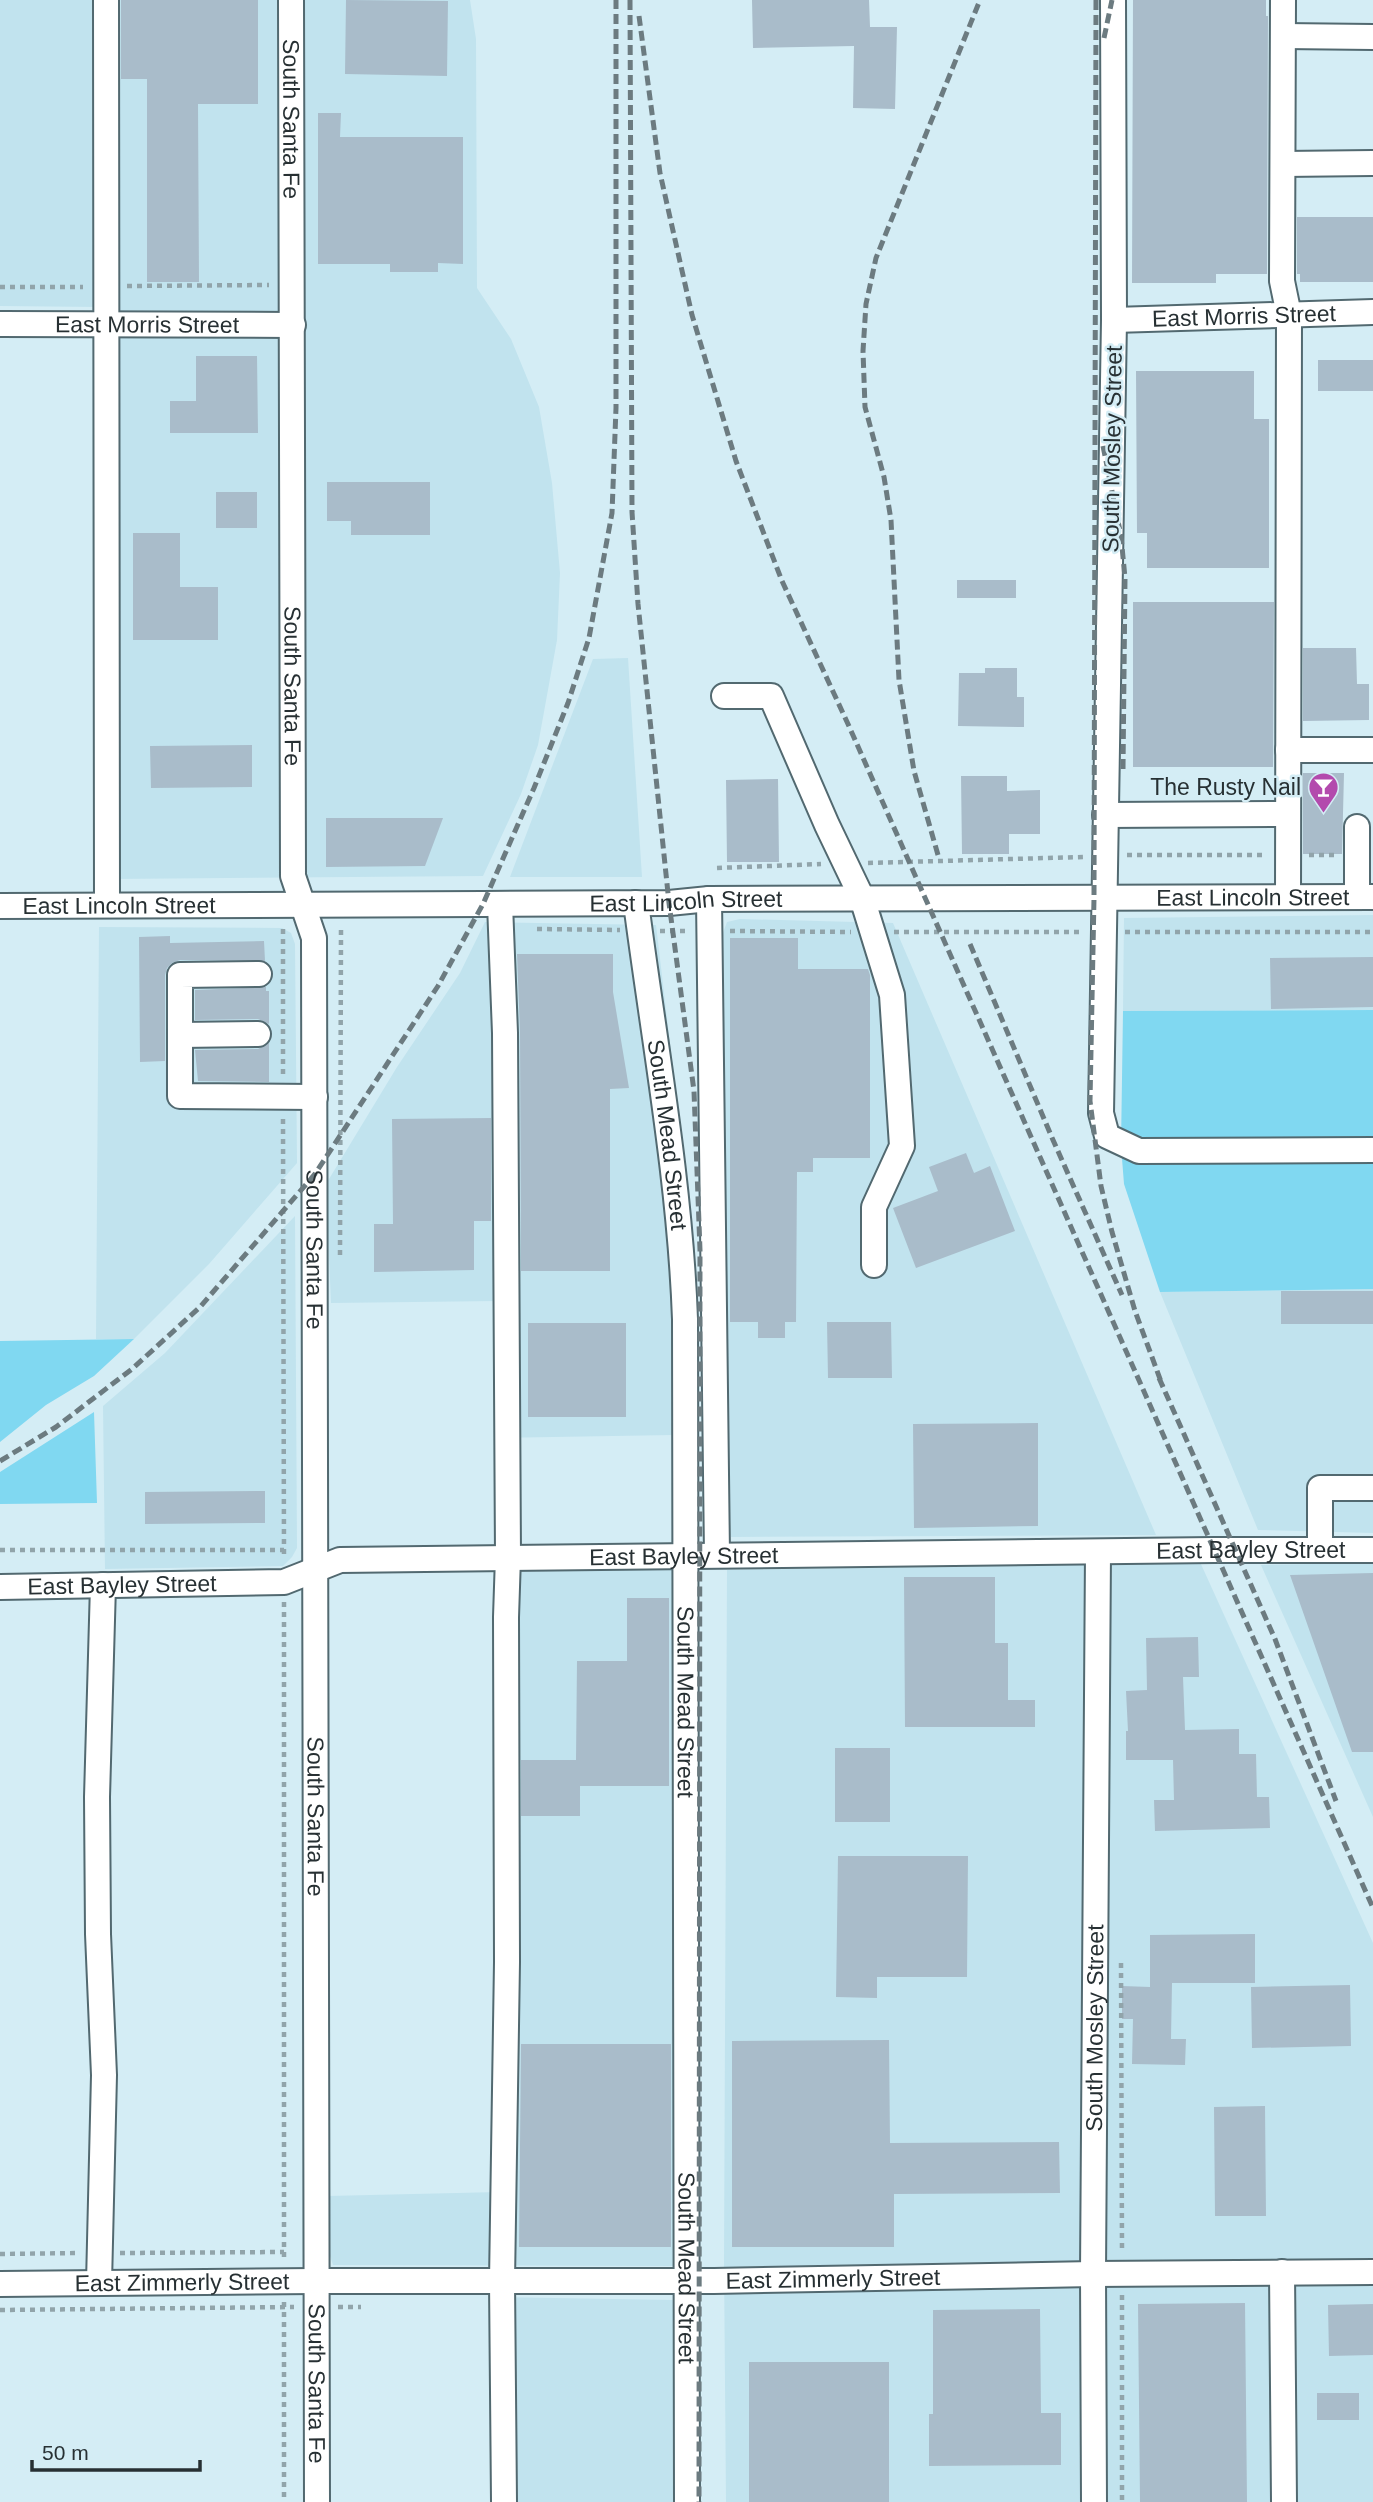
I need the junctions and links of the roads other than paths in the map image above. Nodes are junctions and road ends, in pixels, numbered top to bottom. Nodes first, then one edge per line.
1 (106, 0) edge
2 (291, 0) edge
3 (1112, 0) edge
4 (1283, 0) edge
5 (1283, 36) junction
6 (1373, 37) edge
7 (1373, 163) edge
8 (1283, 164) junction
9 (1373, 312) edge
10 (1289, 315) junction
11 (1114, 320) junction
12 (107, 323) junction
13 (0, 324) edge
14 (293, 325) junction
15 (724, 696) dead end
16 (1288, 750) junction
17 (1373, 750) edge
18 (1288, 814) junction
19 (1105, 815) junction
20 (1357, 827) dead end
21 (1104, 897) junction
22 (1288, 897) junction
23 (1365, 897) edge
24 (862, 898) junction
25 (709, 899) junction
26 (302, 903) junction
27 (636, 903) junction
28 (500, 904) junction
29 (107, 905) junction
30 (0, 906) edge
31 (259, 974) dead end
32 (258, 1034) dead end
33 (180, 1035) junction
34 (315, 1097) junction
35 (1373, 1150) edge
36 (874, 1265) dead end
37 (1373, 1488) edge
38 (1320, 1550) junction
39 (1373, 1550) edge
40 (1098, 1552) junction
41 (717, 1555) junction
42 (686, 1556) junction
43 (508, 1557) junction
44 (315, 1581) junction
45 (103, 1585) junction
46 (0, 1587) edge
47 (1373, 2272) edge
48 (1282, 2273) junction
49 (1093, 2274) junction
50 (316, 2281) junction
51 (502, 2281) junction
52 (688, 2281) junction
53 (99, 2283) junction
54 (0, 2284) edge
55 (317, 2502) edge
56 (504, 2502) edge
57 (687, 2502) edge
58 (1094, 2502) edge
59 (1284, 2502) edge

1 - 12 street
2 - 14 street, South Santa Fe
3 - 11 street, South Mosley Street
4 - 5 street
5 - 6 street
5 - 8 street
7 - 8 street
8 - 10 street
9 - 10 street, East Morris Street
10 - 11 street, East Morris Street
10 - 16 street
11 - 19 street, South Mosley Street
12 - 13 street, East Morris Street
12 - 14 street, East Morris Street
12 - 29 street
14 - 26 street, South Santa Fe
15 - 24 street
16 - 17 street
16 - 18 street
18 - 19 street
18 - 22 street
19 - 21 street, South Mosley Street
20 - 23 street
21 - 22 street, East Lincoln Street
21 - 24 street, East Lincoln Street
21 - 35 street, South Mosley Street
22 - 23 street, East Lincoln Street
24 - 25 street, East Lincoln Street
24 - 36 street
25 - 27 street, East Lincoln Street
25 - 41 street, South Mead Street
26 - 28 street, East Lincoln Street
26 - 29 street, East Lincoln Street
26 - 34 street, South Santa Fe
27 - 28 street, East Lincoln Street
27 - 42 street, South Mead Street
28 - 43 street
29 - 30 street, East Lincoln Street
31 - 33 street
32 - 33 street
33 - 34 street
34 - 44 street, South Santa Fe
37 - 38 street
38 - 39 street, East Bayley Street
38 - 40 street, East Bayley Street
40 - 41 street, East Bayley Street
40 - 49 street, South Mosley Street
41 - 42 street, East Bayley Street
42 - 43 street, East Bayley Street
42 - 52 street, South Mead Street
43 - 44 street, East Bayley Street
43 - 51 street
44 - 45 street, East Bayley Street
44 - 50 street, South Santa Fe
45 - 46 street, East Bayley Street
45 - 53 street
47 - 48 street, East Zimmerly Street
48 - 49 street, East Zimmerly Street
48 - 59 street
49 - 52 street, East Zimmerly Street
49 - 58 street, South Mosley Street
50 - 51 street, East Zimmerly Street
50 - 53 street, East Zimmerly Street
50 - 55 street, South Santa Fe
51 - 52 street, East Zimmerly Street
51 - 56 street
52 - 57 street, South Mead Street
53 - 54 street, East Zimmerly Street

